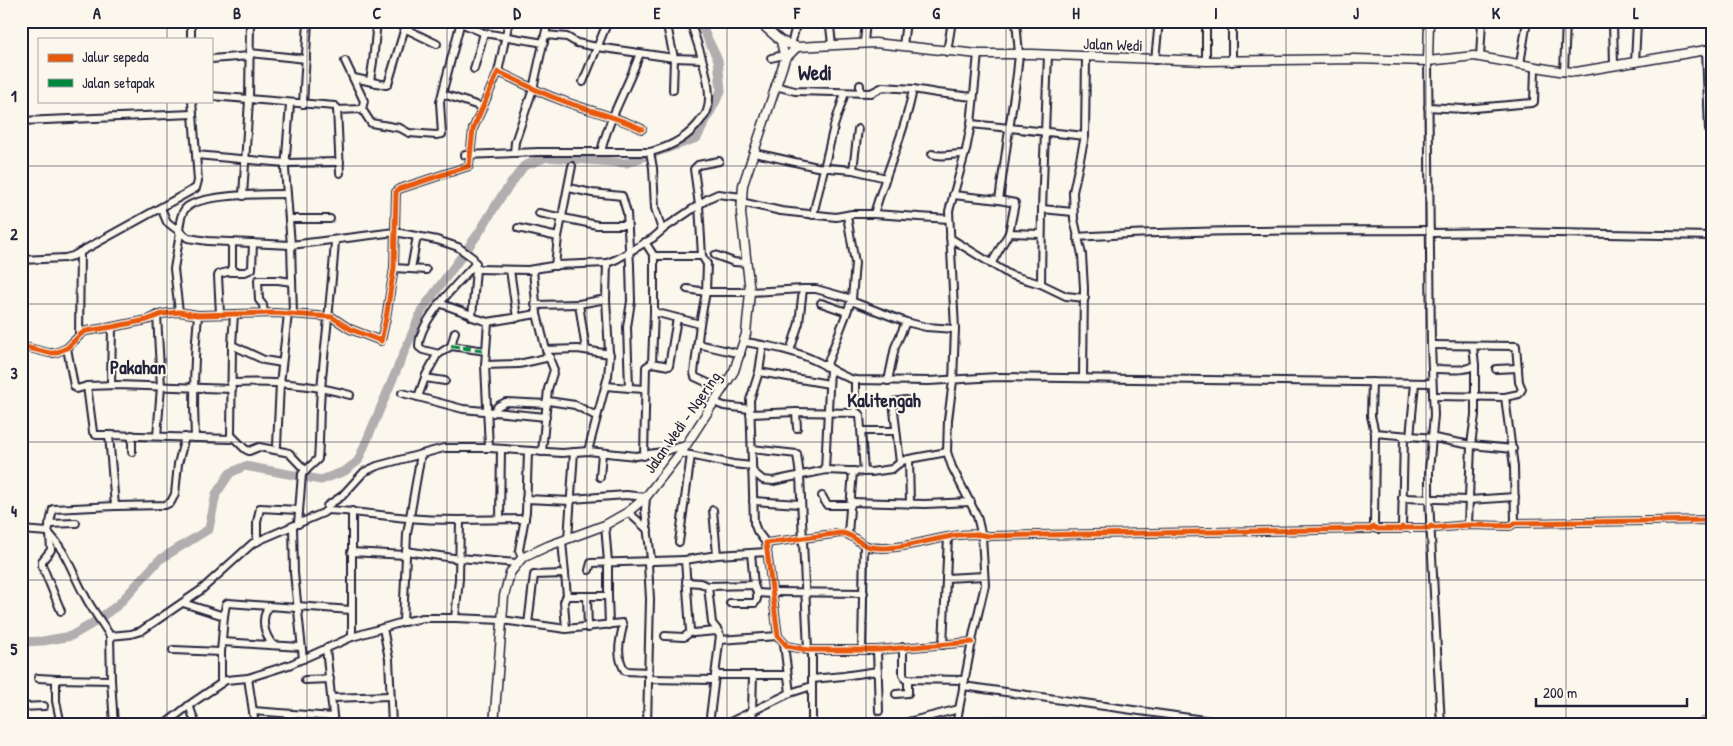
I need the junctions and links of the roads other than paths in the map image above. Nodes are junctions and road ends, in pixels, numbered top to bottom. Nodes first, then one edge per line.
1 (191, 21) edge
2 (250, 21) edge
3 (308, 21) edge
4 (377, 21) edge
5 (408, 21) edge
6 (509, 21) edge
7 (548, 21) edge
8 (608, 21) edge
9 (666, 21) edge
10 (690, 21) edge
11 (758, 21) edge
12 (797, 21) edge
13 (835, 21) edge
14 (866, 21) edge
15 (906, 21) edge
16 (952, 21) edge
17 (1016, 21) edge
18 (1159, 21) edge
19 (1206, 21) edge
20 (1232, 21) edge
21 (1429, 21) edge
22 (1482, 21) edge
23 (1527, 21) edge
24 (1566, 21) edge
25 (1613, 21) edge
26 (1637, 21) edge
27 (459, 22) edge
28 (406, 30) junction
29 (484, 33) junction
30 (546, 35) junction
31 (505, 37) junction
32 (191, 38) edge
33 (780, 41) junction
34 (864, 42) junction
35 (544, 43) junction
36 (437, 44) dead end
37 (832, 44) junction
38 (794, 46) junction
39 (903, 46) junction
40 (597, 47) junction
41 (1709, 49) edge
42 (947, 52) junction
43 (640, 53) junction
44 (250, 54) junction
45 (978, 54) junction
46 (1019, 54) junction
47 (1048, 55) junction
48 (785, 57) junction
49 (1086, 57) junction
50 (1480, 57) junction
51 (674, 58) junction
52 (772, 58) dead end
53 (212, 59) edge
54 (306, 59) junction
55 (702, 59) junction
56 (1155, 60) junction
57 (345, 61) dead end
58 (1206, 61) junction
59 (1428, 61) junction
60 (1232, 62) junction
61 (1635, 63) junction
62 (1520, 64) junction
63 (1614, 66) junction
64 (1535, 68) junction
65 (474, 69) dead end
66 (498, 72) junction
67 (1564, 72) junction
68 (354, 78) junction
69 (370, 81) junction
70 (583, 82) dead end
71 (1709, 82) edge
72 (860, 85) dead end
73 (775, 86) junction
74 (912, 89) junction
75 (533, 90) junction
76 (673, 90) dead end
77 (844, 93) junction
78 (860, 93) junction
79 (443, 94) junction
80 (212, 96) edge
81 (973, 97) junction
82 (249, 100) junction
83 (192, 102) edge
84 (290, 104) junction
85 (303, 104) junction
86 (482, 107) junction
87 (1428, 108) junction
88 (362, 109) junction
89 (337, 110) junction
90 (193, 114) junction
91 (612, 117) junction
92 (21, 121) edge
93 (971, 124) junction
94 (1009, 127) junction
95 (642, 129) dead end
96 (858, 129) dead end
97 (1045, 131) junction
98 (1712, 133) edge
99 (1085, 136) junction
100 (601, 152) junction
101 (514, 153) junction
102 (755, 153) junction
103 (651, 154) junction
104 (932, 154) dead end
105 (965, 154) junction
106 (196, 155) junction
107 (469, 155) junction
108 (244, 160) junction
109 (719, 161) dead end
110 (340, 162) junction
111 (285, 163) junction
112 (572, 166) dead end
113 (824, 168) junction
114 (853, 170) junction
115 (340, 173) dead end
116 (886, 178) junction
117 (569, 188) junction
118 (191, 191) junction
119 (287, 194) junction
120 (953, 195) junction
121 (243, 196) junction
122 (741, 199) junction
123 (1000, 200) junction
124 (198, 201) junction
125 (699, 205) junction
126 (161, 208) junction
127 (1042, 210) junction
128 (1073, 212) junction
129 (539, 213) dead end
130 (874, 214) junction
131 (813, 215) junction
132 (847, 216) junction
133 (289, 219) junction
134 (330, 219) dead end
135 (562, 219) junction
136 (949, 219) junction
137 (627, 225) junction
138 (518, 228) dead end
139 (662, 230) junction
140 (1430, 231) junction
141 (180, 232) junction
142 (395, 232) junction
143 (1010, 233) junction
144 (1041, 234) junction
145 (417, 236) junction
146 (1077, 236) junction
147 (1712, 236) edge
148 (558, 237) junction
149 (950, 238) junction
150 (335, 240) junction
151 (232, 242) junction
152 (646, 242) junction
153 (253, 243) junction
154 (291, 245) junction
155 (629, 251) junction
156 (80, 252) junction
157 (715, 255) dead end
158 (654, 256) junction
159 (702, 256) junction
160 (21, 260) edge
161 (475, 263) junction
162 (607, 263) junction
163 (747, 263) junction
164 (992, 264) junction
165 (556, 266) junction
166 (394, 268) junction
167 (411, 269) junction
168 (426, 270) dead end
169 (510, 270) junction
170 (533, 270) junction
171 (231, 272) junction
172 (292, 282) junction
173 (1040, 284) junction
174 (687, 289) dead end
175 (803, 289) junction
176 (706, 292) junction
177 (750, 292) junction
178 (1085, 298) junction
179 (606, 299) junction
180 (851, 300) junction
181 (440, 303) junction
182 (821, 303) dead end
183 (579, 304) junction
184 (535, 305) junction
185 (179, 312) junction
186 (654, 312) junction
187 (847, 312) junction
188 (264, 313) junction
189 (220, 314) junction
190 (234, 314) junction
191 (290, 314) junction
192 (537, 314) junction
193 (157, 315) junction
194 (198, 315) junction
195 (472, 315) junction
196 (327, 316) junction
197 (517, 318) junction
198 (678, 318) junction
199 (488, 322) junction
200 (906, 322) junction
201 (700, 324) junction
202 (112, 328) junction
203 (955, 329) junction
204 (455, 332) dead end
205 (79, 335) junction
206 (744, 342) junction
207 (698, 344) junction
208 (232, 345) junction
209 (763, 345) junction
210 (1431, 345) junction
211 (21, 346) edge
212 (451, 346) junction
213 (1473, 346) junction
214 (67, 348) junction
215 (546, 350) junction
216 (586, 350) junction
217 (486, 351) junction
218 (790, 351) junction
219 (609, 353) junction
220 (439, 354) junction
221 (741, 354) junction
222 (550, 357) junction
223 (282, 363) junction
224 (652, 363) junction
225 (485, 365) junction
226 (1432, 366) junction
227 (1475, 366) junction
228 (828, 368) junction
229 (1518, 368) junction
230 (1496, 369) dead end
231 (758, 372) junction
232 (425, 378) junction
233 (1083, 378) junction
234 (855, 380) junction
235 (445, 381) dead end
236 (888, 381) junction
237 (953, 381) junction
238 (1372, 382) junction
239 (1415, 383) junction
240 (1432, 383) junction
241 (280, 384) junction
242 (830, 384) junction
243 (112, 385) junction
244 (87, 386) junction
245 (232, 386) junction
246 (606, 386) junction
247 (161, 387) junction
248 (194, 387) junction
249 (321, 388) junction
250 (629, 388) junction
251 (645, 389) junction
252 (723, 390) junction
253 (402, 393) dead end
254 (350, 395) dead end
255 (1433, 396) junction
256 (418, 397) junction
257 (1475, 397) junction
258 (1505, 397) junction
259 (906, 400) dead end
260 (547, 402) junction
261 (714, 402) junction
262 (855, 408) dead end
263 (750, 411) junction
264 (490, 412) junction
265 (796, 412) junction
266 (828, 412) junction
267 (596, 416) junction
268 (546, 417) junction
269 (797, 428) dead end
270 (862, 431) junction
271 (896, 431) junction
272 (1375, 434) junction
273 (109, 435) junction
274 (132, 435) junction
275 (232, 435) junction
276 (157, 436) junction
277 (185, 437) junction
278 (1407, 437) junction
279 (195, 438) junction
280 (1431, 438) junction
281 (277, 445) dead end
282 (1471, 445) junction
283 (489, 448) junction
284 (683, 449) junction
285 (752, 449) junction
286 (1513, 449) junction
287 (501, 451) junction
288 (588, 451) junction
289 (132, 452) dead end
290 (542, 452) junction
291 (947, 452) junction
292 (602, 453) junction
293 (528, 454) junction
294 (691, 454) junction
295 (644, 456) junction
296 (421, 457) junction
297 (574, 457) junction
298 (910, 459) junction
299 (900, 463) junction
300 (752, 469) junction
301 (825, 470) junction
302 (853, 471) junction
303 (864, 472) junction
304 (302, 475) junction
305 (800, 476) junction
306 (600, 477) dead end
307 (822, 496) dead end
308 (646, 497) junction
309 (1515, 497) junction
310 (526, 498) junction
311 (1402, 498) junction
312 (571, 500) junction
313 (1429, 500) junction
314 (1469, 500) junction
315 (753, 501) junction
316 (971, 502) junction
317 (800, 504) junction
318 (851, 504) junction
319 (910, 504) junction
320 (115, 506) junction
321 (327, 509) junction
322 (298, 510) junction
323 (713, 510) dead end
324 (352, 511) junction
325 (628, 512) junction
326 (410, 518) junction
327 (500, 519) junction
328 (525, 519) junction
329 (460, 520) junction
330 (1712, 520) edge
331 (76, 523) dead end
332 (297, 523) junction
333 (49, 524) junction
334 (1514, 524) junction
335 (605, 525) junction
336 (1431, 526) junction
337 (1468, 526) junction
338 (1374, 527) junction
339 (1402, 527) junction
340 (21, 530) edge
341 (648, 530) junction
342 (49, 533) junction
343 (848, 534) junction
344 (982, 534) junction
345 (948, 537) junction
346 (802, 538) junction
347 (565, 540) junction
348 (257, 542) junction
349 (679, 542) dead end
350 (766, 543) junction
351 (864, 545) junction
352 (351, 552) junction
353 (767, 552) junction
354 (406, 553) junction
355 (751, 553) junction
356 (717, 555) junction
357 (460, 558) junction
358 (519, 560) junction
359 (685, 560) junction
360 (608, 562) junction
361 (650, 562) junction
362 (589, 570) dead end
363 (565, 574) junction
364 (984, 576) junction
365 (946, 578) junction
366 (686, 582) junction
367 (754, 585) junction
368 (708, 586) junction
369 (805, 592) junction
370 (757, 593) junction
371 (773, 593) junction
372 (864, 593) junction
373 (568, 596) junction
374 (587, 596) junction
375 (608, 596) junction
376 (183, 603) junction
377 (730, 603) dead end
378 (269, 606) junction
379 (297, 607) junction
380 (351, 610) junction
381 (61, 611) dead end
382 (224, 616) junction
383 (455, 618) junction
384 (502, 620) junction
385 (403, 622) junction
386 (528, 624) junction
387 (608, 625) junction
388 (383, 628) junction
389 (588, 628) junction
390 (566, 629) junction
391 (691, 632) junction
392 (719, 632) junction
393 (110, 636) junction
394 (665, 636) dead end
395 (778, 636) junction
396 (352, 637) junction
397 (720, 640) junction
398 (222, 642) junction
399 (972, 642) junction
400 (784, 644) junction
401 (273, 645) junction
402 (943, 645) junction
403 (300, 647) junction
404 (903, 647) junction
405 (326, 648) junction
406 (862, 649) junction
407 (173, 650) dead end
408 (810, 650) junction
409 (877, 650) junction
410 (221, 652) junction
411 (303, 660) junction
412 (878, 671) junction
413 (649, 672) junction
414 (787, 675) junction
415 (753, 676) junction
416 (38, 678) dead end
417 (248, 678) junction
418 (714, 678) junction
419 (56, 679) junction
420 (330, 679) junction
421 (812, 679) junction
422 (908, 679) junction
423 (111, 680) junction
424 (305, 680) dead end
425 (648, 680) junction
426 (964, 682) junction
427 (221, 683) junction
428 (812, 686) junction
429 (790, 693) junction
430 (896, 694) dead end
431 (390, 696) junction
432 (332, 698) junction
433 (189, 705) junction
434 (44, 706) dead end
435 (21, 707) edge
436 (253, 711) junction
437 (752, 711) junction
438 (879, 711) dead end
439 (959, 711) junction
440 (289, 714) junction
441 (334, 721) edge
442 (61, 725) edge
443 (114, 725) edge
444 (164, 725) edge
445 (196, 725) edge
446 (255, 725) edge
447 (290, 725) edge
448 (392, 725) edge
449 (494, 725) edge
450 (647, 725) edge
451 (709, 725) edge
452 (724, 725) edge
453 (754, 725) edge
454 (812, 725) edge
455 (896, 725) edge
456 (956, 725) edge
457 (1239, 725) edge
458 (1441, 725) edge

1 - 32 street
2 - 44 street
3 - 54 street
4 - 69 street
5 - 28 street
6 - 31 street
7 - 30 street
8 - 40 street
9 - 51 street
10 - 55 street
11 - 33 main road
12 - 38 street
13 - 37 street
14 - 34 street
15 - 39 street
16 - 42 street
17 - 46 street
18 - 56 street
19 - 58 street
20 - 60 street
21 - 59 main road
22 - 50 street
23 - 62 street
24 - 67 street
25 - 63 street
26 - 61 street
27 - 29 street
27 - 79 street
28 - 36 street
28 - 69 street
29 - 31 street
29 - 65 street
30 - 35 street
30 - 40 street
31 - 35 street
31 - 66 street
33 - 38 main road
33 - 48 main road
34 - 37 main road, Jalan Wedi
34 - 39 main road, Jalan Wedi
35 - 75 street
37 - 38 main road, Jalan Wedi
38 - 48 main road
39 - 42 main road, Jalan Wedi
40 - 43 street
40 - 70 street
41 - 61 main road, Jalan Wedi
41 - 71 street
42 - 45 main road, Jalan Wedi
43 - 51 street
43 - 91 street
44 - 53 street
44 - 54 street
44 - 82 street
45 - 46 main road, Jalan Wedi
45 - 81 street
46 - 47 main road, Jalan Wedi
46 - 94 street
47 - 49 main road, Jalan Wedi
47 - 97 street
48 - 52 street
48 - 73 main road, Jalan Wedi - Ngering
49 - 56 main road, Jalan Wedi
49 - 99 street
50 - 59 main road, Jalan Wedi
50 - 62 main road, Jalan Wedi
51 - 55 street
51 - 76 street
54 - 85 street
55 - 103 street
56 - 58 main road, Jalan Wedi
57 - 68 street
58 - 60 main road, Jalan Wedi
59 - 60 main road, Jalan Wedi
59 - 87 street
61 - 63 main road, Jalan Wedi
62 - 64 main road, Jalan Wedi
63 - 67 main road, Jalan Wedi
64 - 67 main road, Jalan Wedi
64 - 87 street
66 - 75 street
66 - 86 street
68 - 69 street
68 - 88 street
71 - 98 street
72 - 78 street
73 - 77 street
73 - 102 main road, Jalan Wedi - Ngering
74 - 78 street
74 - 81 street
74 - 116 street
75 - 91 street
75 - 101 street
77 - 78 street
77 - 113 street
79 - 86 street
79 - 88 street
80 - 82 street
81 - 93 street
82 - 84 street
82 - 108 street
83 - 90 street
84 - 85 street
84 - 111 street
85 - 89 street
86 - 107 street
87 - 140 street
88 - 89 street
89 - 110 street
90 - 92 street
90 - 106 street
91 - 95 street
91 - 100 street
93 - 94 street
93 - 105 street
94 - 97 street
94 - 123 street
96 - 114 street
97 - 99 street
97 - 127 street
99 - 128 street
100 - 101 street
100 - 103 street
101 - 107 street
102 - 113 street
102 - 122 main road, Jalan Wedi - Ngering
103 - 139 street
104 - 105 street
105 - 120 street
106 - 108 street
106 - 118 street
107 - 142 street
108 - 111 street
108 - 121 street
109 - 125 street
110 - 111 street
110 - 115 street
111 - 119 street
112 - 117 street
113 - 114 street
113 - 131 street
114 - 116 street
116 - 130 street
117 - 135 street
117 - 137 street
118 - 124 street
118 - 126 street
119 - 121 street
119 - 133 street
120 - 123 street
120 - 136 street
121 - 124 street
122 - 125 street
122 - 131 street
122 - 163 main road, Jalan Wedi - Ngering
123 - 143 street
124 - 141 street
125 - 139 street
125 - 159 street
126 - 141 street
126 - 156 street
127 - 128 street
127 - 144 street
128 - 146 street
129 - 135 street
130 - 132 street
130 - 136 street
131 - 132 street
132 - 180 street
133 - 134 street
133 - 154 street
135 - 137 street
135 - 148 street
136 - 149 street
137 - 155 street
138 - 148 street
139 - 152 street
140 - 146 street
140 - 147 street
140 - 210 street
141 - 151 street
141 - 185 street
142 - 145 street
142 - 150 street
142 - 166 street
143 - 144 street
143 - 164 street
144 - 173 street
145 - 161 street
145 - 167 street
146 - 178 street
148 - 165 street
149 - 164 street
149 - 203 street
150 - 154 street
150 - 196 street
151 - 153 street
151 - 171 street
152 - 155 street
152 - 158 street
153 - 154 street
153 - 171 street
154 - 172 street
155 - 162 street
155 - 250 street
156 - 160 street
156 - 205 street
157 - 163 street
158 - 159 street
158 - 186 street
159 - 176 street
161 - 169 street
161 - 181 street
161 - 195 street
162 - 165 street
162 - 179 street
163 - 177 main road, Jalan Wedi - Ngering
164 - 173 street
165 - 170 street
166 - 167 street
166 - 196 street
167 - 168 street
169 - 170 street
169 - 197 street
170 - 184 street
171 - 189 street
172 - 188 street
172 - 191 street
173 - 178 street
174 - 176 street
175 - 177 street
175 - 180 street
175 - 218 street
176 - 177 street
176 - 201 street
177 - 206 main road, Jalan Wedi - Ngering
178 - 233 street
179 - 183 street
179 - 219 street
180 - 187 street
180 - 200 street
181 - 195 street
181 - 220 street
182 - 187 street
183 - 184 street
183 - 216 street
184 - 192 street
185 - 193 street
185 - 194 street
186 - 198 street
186 - 224 street
187 - 228 street
188 - 190 street
188 - 191 street
189 - 190 street
189 - 194 street
190 - 208 street
191 - 196 street
191 - 223 street
192 - 197 street
192 - 215 street
193 - 202 street
193 - 247 street
194 - 248 street
195 - 199 street
196 - 249 street
197 - 199 street
198 - 201 street
198 - 224 street
199 - 217 street
200 - 203 street
200 - 236 street
201 - 207 street
202 - 205 street
202 - 243 street
203 - 237 street
204 - 212 street
205 - 214 street
206 - 209 street
206 - 221 main road, Jalan Wedi - Ngering
207 - 221 street
207 - 252 street
208 - 223 street
208 - 245 street
209 - 218 street
209 - 231 street
210 - 213 street
210 - 226 street
211 - 214 street
212 - 217 street
212 - 220 street
213 - 227 street
213 - 229 street
214 - 244 street
215 - 216 street
215 - 222 street
216 - 219 street
217 - 225 street
218 - 228 street
219 - 246 street
220 - 232 street
221 - 252 main road, Jalan Wedi - Ngering
222 - 225 street
222 - 260 street
223 - 241 street
224 - 251 street
225 - 264 street
226 - 227 street
226 - 240 street
227 - 257 street
228 - 234 street
228 - 242 street
229 - 230 street
229 - 258 street
231 - 242 street
231 - 263 street
232 - 235 street
232 - 256 street
233 - 237 street
233 - 238 street
234 - 236 street
234 - 262 street
236 - 237 street
237 - 291 street
238 - 239 street
238 - 272 street
239 - 240 street
239 - 278 street
240 - 255 street
241 - 245 street
241 - 249 street
241 - 281 street
242 - 266 street
243 - 244 street
243 - 247 street
244 - 273 street
245 - 248 street
245 - 275 street
246 - 250 street
246 - 267 street
247 - 248 street
247 - 276 street
248 - 279 street
249 - 254 street
249 - 304 street
250 - 251 street
251 - 295 street
252 - 261 main road, Jalan Wedi - Ngering
253 - 256 street
255 - 257 street
255 - 280 street
256 - 264 street
257 - 258 street
257 - 282 street
258 - 286 street
259 - 271 street
260 - 264 street
260 - 267 street
260 - 268 street
261 - 263 street
261 - 284 main road, Jalan Wedi - Ngering
263 - 265 street
263 - 285 street
264 - 268 street
264 - 283 street
265 - 266 street
265 - 269 street
266 - 270 street
266 - 301 street
267 - 288 street
268 - 290 street
270 - 271 street
270 - 303 street
271 - 299 street
272 - 278 street
272 - 338 street
273 - 274 street
273 - 320 street
274 - 276 street
274 - 289 street
275 - 279 street
275 - 304 street
276 - 277 street
277 - 279 street
277 - 320 street
278 - 280 street
278 - 311 street
280 - 282 street
280 - 313 street
282 - 286 street
282 - 314 street
283 - 287 street
283 - 296 street
284 - 294 street
284 - 295 street
284 - 308 main road, Jalan Wedi - Ngering
285 - 300 street
285 - 305 street
286 - 309 street
287 - 293 street
287 - 327 street
288 - 292 street
288 - 297 street
290 - 293 street
290 - 297 street
291 - 298 street
291 - 316 street
292 - 295 street
292 - 306 street
293 - 310 street
294 - 300 street
294 - 349 street
296 - 321 street
296 - 326 street
297 - 312 street
298 - 299 street
298 - 319 street
299 - 303 street
300 - 305 street
300 - 315 street
301 - 302 street
301 - 305 street
302 - 303 street
302 - 318 street
304 - 322 street
305 - 317 street
307 - 318 street
308 - 312 street
308 - 325 main road, Jalan Wedi - Ngering
308 - 341 street
309 - 314 street
309 - 334 street
310 - 312 street
310 - 328 street
311 - 313 street
311 - 339 street
312 - 347 street
313 - 314 street
313 - 336 street
314 - 337 street
315 - 317 street
315 - 350 street
316 - 319 street
316 - 344 street
317 - 346 street
318 - 319 street
318 - 343 street
320 - 333 street
321 - 324 street
321 - 332 street
322 - 332 street
322 - 348 street
323 - 356 street
324 - 326 street
324 - 352 street
325 - 335 main road, Jalan Wedi - Ngering
325 - 341 street
326 - 329 street
326 - 354 street
327 - 328 street
327 - 329 street
328 - 358 street
329 - 357 street
330 - 334 street
331 - 333 street
332 - 348 street
332 - 379 street
333 - 342 street
334 - 337 street
335 - 347 main road, Jalan Wedi - Ngering
335 - 360 street
336 - 337 street
336 - 339 street
336 - 458 street
338 - 339 street
338 - 344 street
340 - 342 street
341 - 361 street
342 - 381 street
342 - 393 street
343 - 346 street
343 - 351 street
344 - 345 street
344 - 364 street
345 - 351 street
345 - 365 street
346 - 350 street
346 - 369 street
347 - 358 main road, Jalan Wedi - Ngering
347 - 363 street
348 - 376 street
350 - 353 street
351 - 372 street
352 - 354 street
352 - 380 street
353 - 355 street
353 - 371 street
354 - 357 street
354 - 385 street
355 - 356 street
355 - 367 street
356 - 359 street
357 - 358 street
357 - 383 street
358 - 384 main road
359 - 361 street
359 - 366 street
360 - 361 street
360 - 362 street
360 - 375 street
361 - 413 street
363 - 373 street
363 - 386 street
364 - 365 street
364 - 399 street
365 - 402 street
366 - 368 street
366 - 391 street
367 - 368 street
367 - 370 street
368 - 392 street
369 - 371 street
369 - 372 street
369 - 408 street
370 - 371 street
370 - 377 street
371 - 395 street
372 - 406 street
373 - 374 street
373 - 390 street
374 - 375 street
374 - 389 street
375 - 387 street
376 - 382 street
376 - 393 street
378 - 379 street
378 - 382 street
378 - 401 street
379 - 380 street
379 - 403 street
380 - 396 street
382 - 398 street
383 - 384 street
383 - 385 street
384 - 386 street
384 - 449 main road
385 - 388 street
386 - 390 street
387 - 389 street
387 - 413 street
388 - 396 street
388 - 431 street
389 - 390 street
391 - 392 street
391 - 394 street
392 - 397 street
393 - 423 street
395 - 397 street
395 - 400 street
396 - 405 street
397 - 418 street
398 - 401 street
398 - 410 street
399 - 402 street
399 - 426 street
400 - 408 street
400 - 414 street
401 - 403 street
402 - 404 street
403 - 411 street
404 - 409 street
404 - 422 street
405 - 411 street
405 - 420 street
406 - 408 street
406 - 409 street
407 - 410 street
408 - 421 street
409 - 412 street
410 - 427 street
411 - 417 street
412 - 421 street
412 - 438 street
413 - 425 street
414 - 415 street
414 - 429 street
415 - 418 street
415 - 437 street
416 - 419 street
417 - 427 street
417 - 436 street
418 - 425 street
418 - 451 street
419 - 423 street
419 - 442 street
420 - 424 street
420 - 432 street
421 - 428 street
422 - 426 street
422 - 430 street
423 - 443 street
425 - 450 street
426 - 439 street
426 - 457 street
427 - 433 street
428 - 429 street
428 - 454 street
429 - 437 street
431 - 432 street
431 - 448 street
432 - 441 street
433 - 444 street
433 - 445 street
434 - 435 street
436 - 440 street
436 - 446 street
437 - 452 street
437 - 453 street
439 - 455 street
439 - 456 street
440 - 441 street
440 - 447 street

